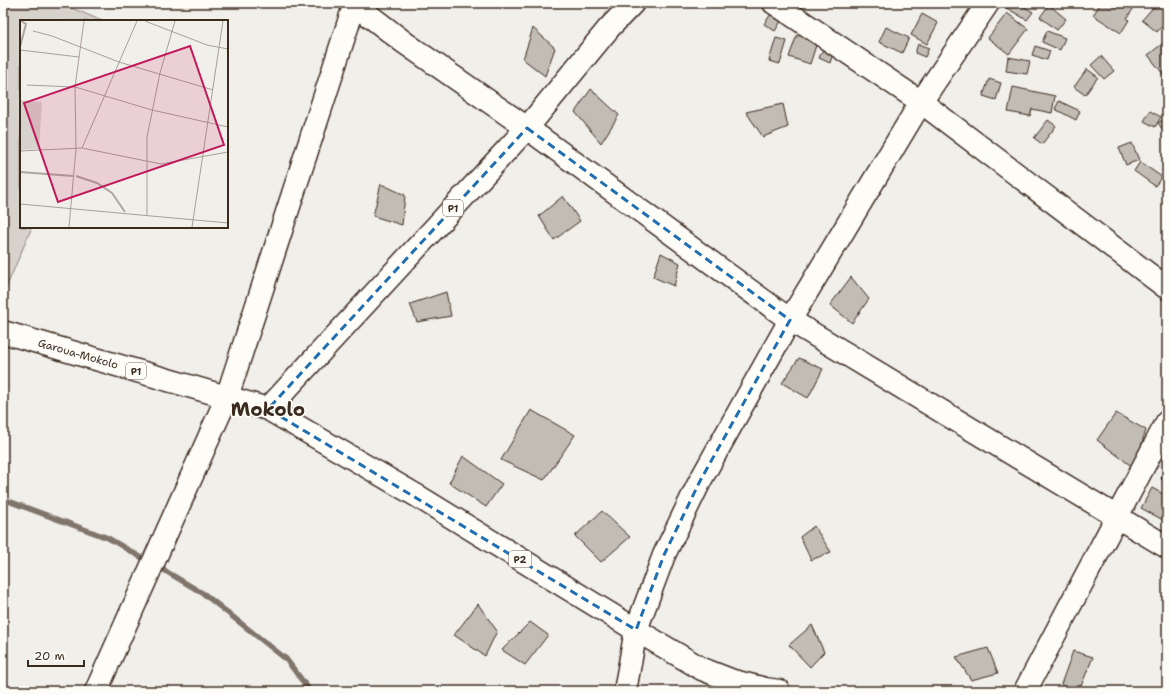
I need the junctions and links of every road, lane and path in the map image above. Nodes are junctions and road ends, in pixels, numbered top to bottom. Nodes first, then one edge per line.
1 (354, 3) edge
2 (633, 3) edge
3 (774, 3) edge
4 (988, 3) edge
5 (921, 102) junction
6 (527, 128) junction
7 (1167, 288) edge
8 (790, 320) junction
9 (3, 332) edge
10 (227, 397) junction
11 (268, 409) junction
12 (1167, 422) edge
13 (1117, 516) junction
14 (1167, 547) edge
15 (636, 630) junction
16 (96, 691) edge
17 (624, 691) edge
18 (779, 691) edge
19 (1025, 691) edge

1 - 6 street
1 - 10 street
2 - 6 street, P1
3 - 5 street
4 - 5 street
5 - 7 street
5 - 8 street
6 - 8 street
6 - 11 street, P1
8 - 13 street
8 - 15 street
9 - 10 street, Garoua-Mokolo / P1
10 - 11 street, Garoua-Mokolo / P1
10 - 16 street
11 - 15 street, P2
12 - 13 street
13 - 14 street
13 - 19 street
15 - 17 street
15 - 18 street, P2

